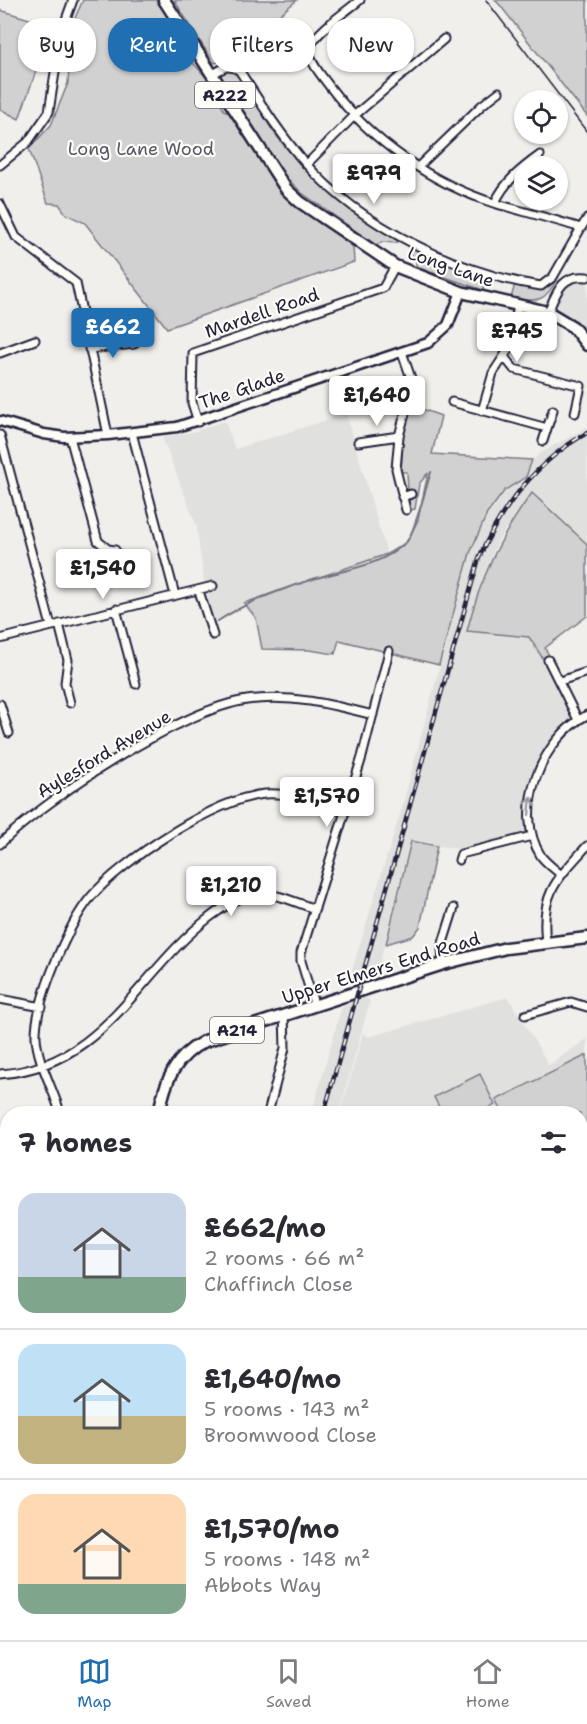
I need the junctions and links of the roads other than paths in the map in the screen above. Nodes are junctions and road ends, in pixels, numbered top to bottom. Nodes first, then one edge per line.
1 (73, 0) edge
2 (164, 0) edge
3 (360, 0) edge
4 (444, 39) dead end
5 (212, 75) junction
6 (499, 92) dead end
7 (355, 115) junction
8 (540, 155) dead end
9 (2, 161) edge
10 (307, 164) junction
11 (418, 167) junction
12 (495, 203) junction
13 (0, 204) edge
14 (587, 219) edge
15 (581, 228) junction
16 (395, 266) junction
17 (587, 277) edge
18 (461, 292) junction
19 (518, 305) junction
20 (548, 312) junction
21 (34, 340) dead end
22 (134, 344) dead end
23 (587, 345) edge
24 (89, 349) junction
25 (402, 352) junction
26 (0, 353) edge
27 (505, 358) junction
28 (452, 402) dead end
29 (553, 410) dead end
30 (482, 411) junction
31 (575, 413) dead end
32 (0, 421) edge
33 (198, 422) junction
34 (547, 428) junction
35 (132, 433) junction
36 (0, 435) edge
37 (108, 435) junction
38 (399, 436) junction
39 (70, 437) junction
40 (543, 441) dead end
41 (358, 442) dead end
42 (411, 494) dead end
43 (402, 497) junction
44 (406, 510) dead end
45 (115, 550) dead end
46 (213, 586) dead end
47 (199, 591) junction
48 (176, 595) junction
49 (116, 609) junction
50 (55, 625) junction
51 (213, 635) dead end
52 (0, 639) edge
53 (389, 651) dead end
54 (548, 660) dead end
55 (587, 672) edge
56 (560, 681) junction
57 (136, 684) dead end
58 (70, 703) dead end
59 (0, 704) edge
60 (373, 715) junction
61 (587, 715) edge
62 (578, 720) junction
63 (9, 733) dead end
64 (345, 812) junction
65 (532, 836) junction
66 (0, 844) edge
67 (587, 846) edge
68 (459, 860) dead end
69 (561, 875) junction
70 (454, 908) dead end
71 (315, 909) junction
72 (587, 938) edge
73 (546, 942) junction
74 (443, 964) junction
75 (0, 999) edge
76 (314, 1004) junction
77 (587, 1006) edge
78 (42, 1007) junction
79 (284, 1014) junction
80 (525, 1015) dead end
81 (44, 1065) junction
82 (0, 1074) edge
83 (58, 1106) edge
84 (161, 1106) edge
85 (270, 1106) edge

1 - 9 street
2 - 5 main road, Long Lane / A222
3 - 7 street
4 - 7 street
5 - 10 street
5 - 16 main road, Long Lane / A222
6 - 11 street
7 - 10 street
7 - 11 street
8 - 12 street
10 - 15 street
11 - 12 street
12 - 15 street
13 - 24 street
14 - 15 street
16 - 18 main road, Long Lane / A222
16 - 33 street, Mardell Road
17 - 20 street
18 - 19 main road, Long Lane / A222
18 - 25 street, The Glade
19 - 20 main road, Long Lane / A222
19 - 27 street
20 - 23 main road, Long Lane / A222
21 - 26 street
22 - 24 street
24 - 37 street
25 - 33 street, The Glade
25 - 38 street
27 - 30 street
27 - 31 street
28 - 30 street
29 - 34 street
30 - 34 street
32 - 39 street, The Glade
33 - 35 street, The Glade
34 - 40 street
35 - 37 street, The Glade
35 - 48 street
36 - 50 street
37 - 39 street, The Glade
38 - 41 street
38 - 43 street
39 - 45 street
42 - 43 street
43 - 44 street
46 - 47 street
47 - 48 street
47 - 51 street
48 - 49 street
49 - 50 street
49 - 57 street
50 - 52 street
50 - 58 street
53 - 60 street
54 - 56 street
55 - 56 street
56 - 62 street
59 - 63 street
60 - 64 street
60 - 66 street, Aylesford Avenue
61 - 62 street
65 -> 62 street
64 - 71 street
64 - 78 street
65 - 68 street
65 - 69 street
67 - 69 street
69 - 73 street
70 - 74 street
71 - 76 street
71 - 81 street
72 - 73 main road, Upper Elmers End Road / A214
73 - 74 main road, Upper Elmers End Road / A214
74 - 76 main road, Upper Elmers End Road / A214
75 - 78 street
76 - 79 main road, Upper Elmers End Road / A214
77 - 80 street
78 - 81 street
79 - 84 main road, Upper Elmers End Road / A214
79 - 85 street
81 - 82 street
81 - 83 street

